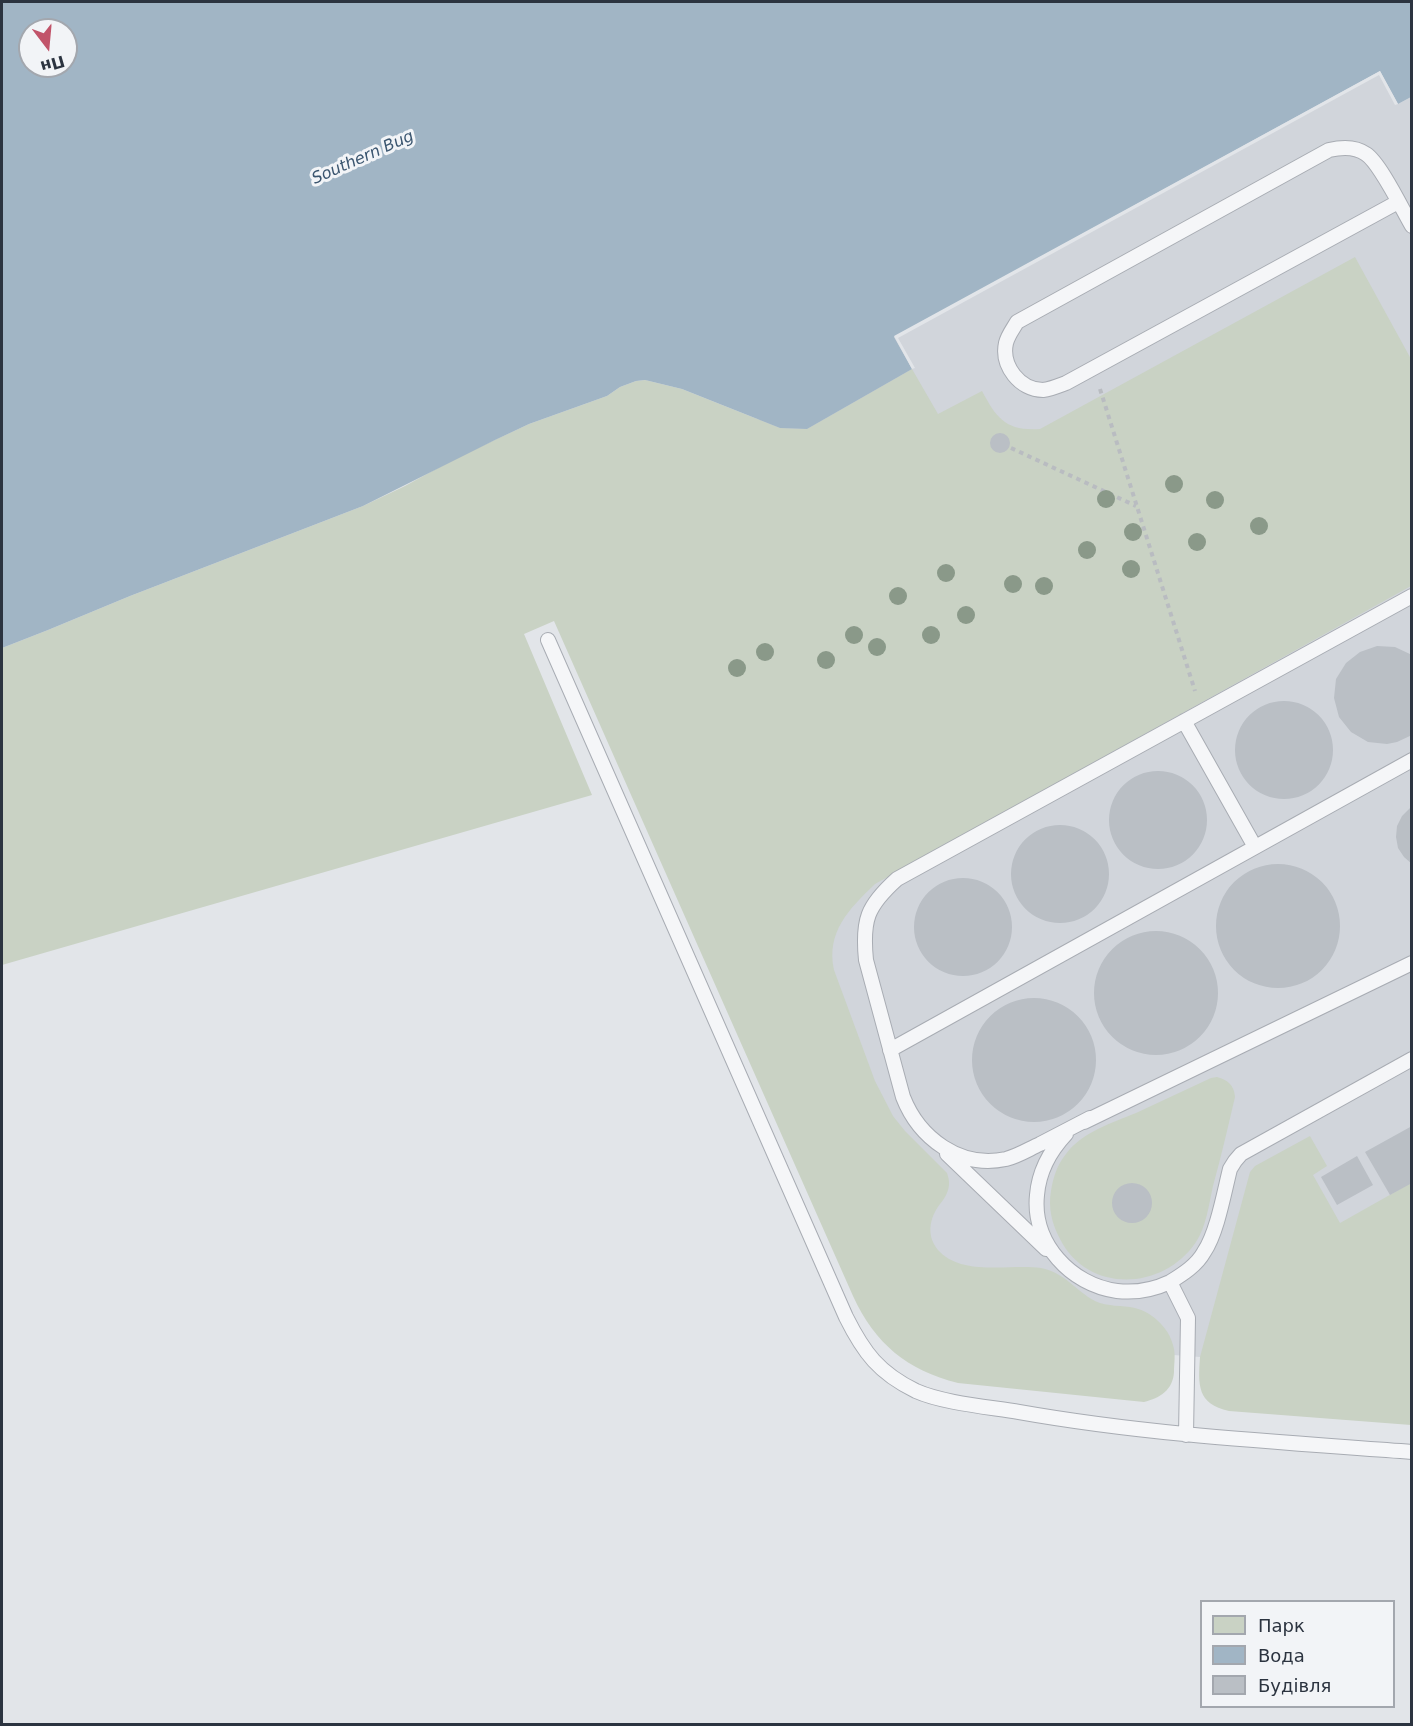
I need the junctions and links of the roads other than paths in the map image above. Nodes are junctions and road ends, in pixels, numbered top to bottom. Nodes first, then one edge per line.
1 (1398, 202) junction
2 (1412, 226) edge
3 (1412, 596) edge
4 (548, 640) dead end
5 (1184, 722) junction
6 (1412, 760) edge
7 (1255, 847) junction
8 (1412, 963) edge
9 (890, 1050) junction
10 (1412, 1059) edge
11 (1090, 1118) junction
12 (937, 1144) junction
13 (1061, 1263) junction
14 (1170, 1282) junction
15 (1186, 1435) junction
16 (1412, 1452) edge

1 - 1 lane
1 - 2 lane
3 - 5 lane
4 - 15 lane
5 - 7 lane
5 - 9 lane
6 - 7 lane
7 - 9 lane
8 - 11 lane
9 - 12 lane
10 - 14 lane
11 - 12 lane
11 - 13 lane
12 - 13 lane
13 - 14 lane
14 - 15 lane
15 - 16 lane

